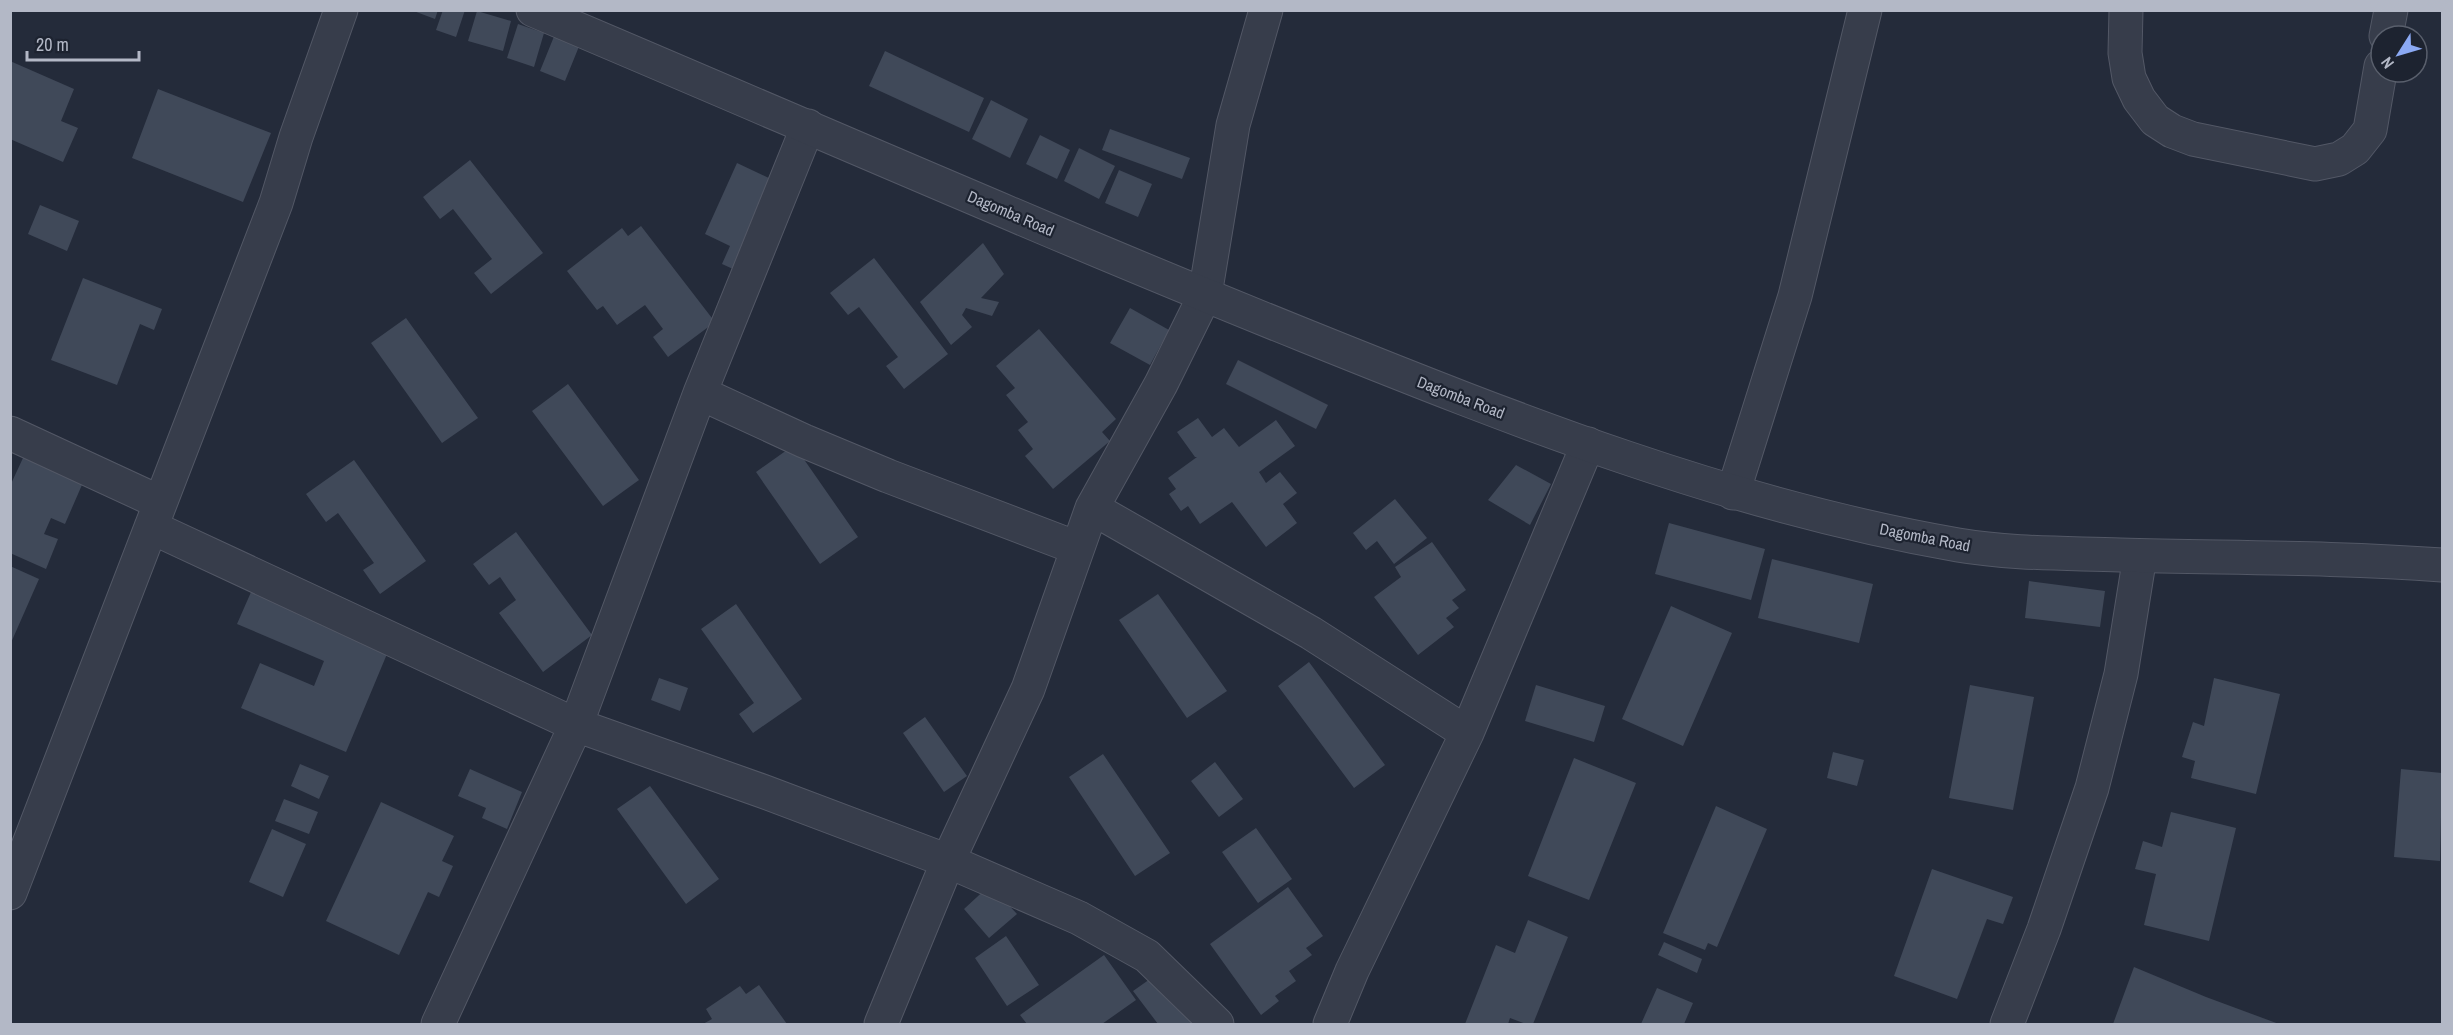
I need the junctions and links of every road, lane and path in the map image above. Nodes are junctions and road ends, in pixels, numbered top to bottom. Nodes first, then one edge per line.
1 (341, 10) edge
2 (533, 10) edge
3 (1266, 10) edge
4 (1865, 10) edge
5 (2126, 10) edge
6 (2378, 84) edge
7 (808, 126) junction
8 (1205, 295) junction
9 (700, 393) junction
10 (10, 433) edge
11 (1588, 444) junction
12 (1733, 493) junction
13 (1092, 508) junction
14 (155, 514) junction
15 (1077, 548) junction
16 (2140, 556) junction
17 (2442, 565) edge
18 (576, 724) junction
19 (1467, 733) junction
20 (948, 861) junction
21 (10, 893) edge
22 (438, 1024) edge
23 (881, 1024) edge
24 (1217, 1024) edge
25 (1330, 1024) edge
26 (2007, 1024) edge

1 - 14 street
2 - 7 street, Dagomba Road
3 - 8 street
4 - 12 street
5 - 6 street
7 - 8 street, Dagomba Road
7 - 9 street
8 - 11 street, Dagomba Road
8 - 13 street
9 - 15 street
9 - 18 street
10 - 14 street
11 - 12 street, Dagomba Road
11 - 19 street
12 - 16 street, Dagomba Road
13 - 15 street
13 - 19 street
14 - 18 street
14 - 21 street
15 - 20 street
16 - 17 street, Dagomba Road
16 - 26 street
18 - 20 street
18 - 22 street
19 - 25 street
20 - 23 street
20 - 24 street

